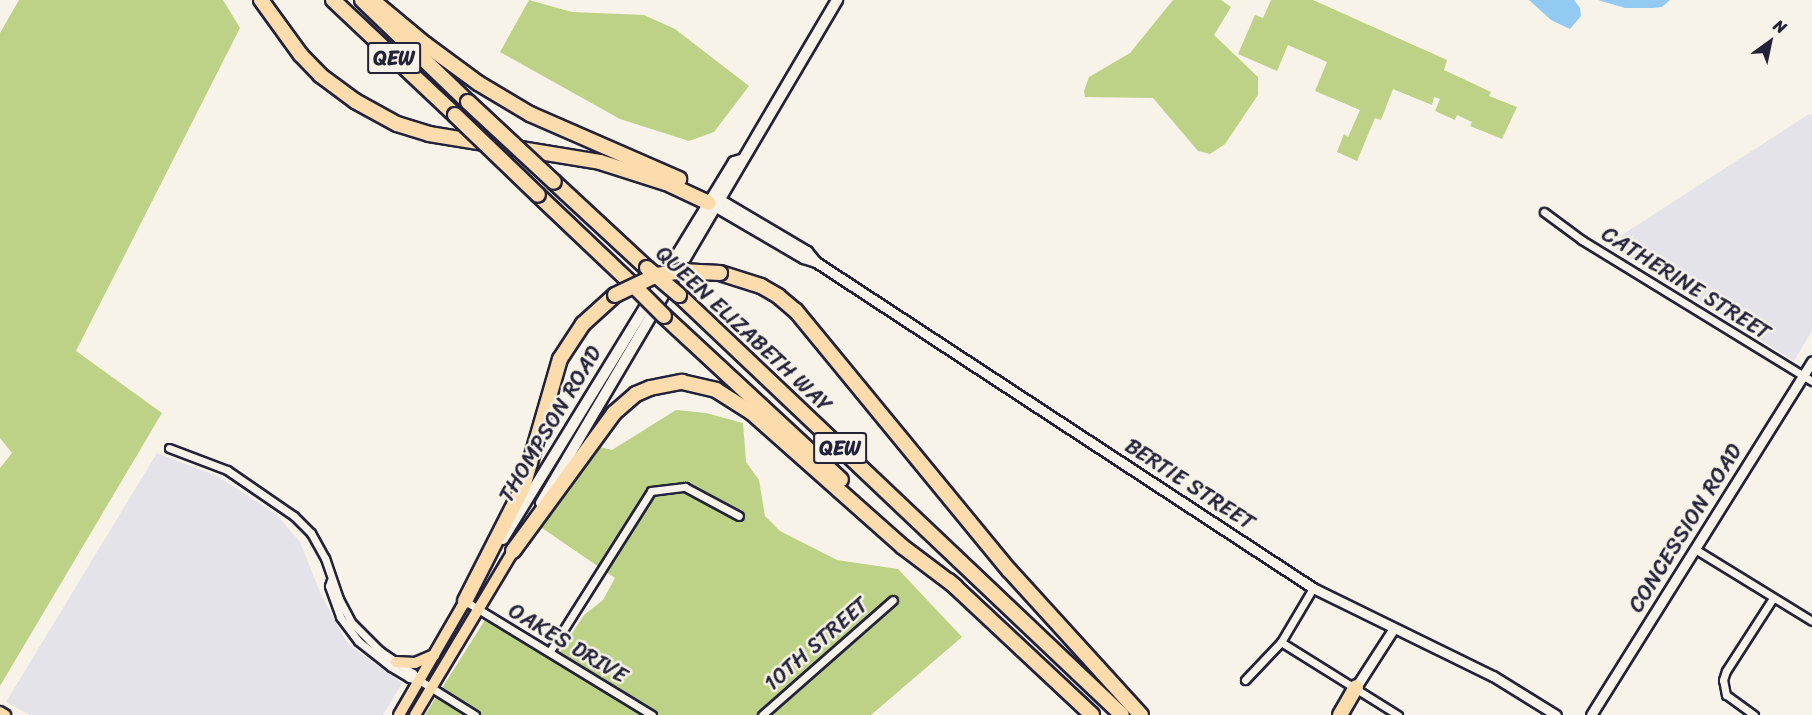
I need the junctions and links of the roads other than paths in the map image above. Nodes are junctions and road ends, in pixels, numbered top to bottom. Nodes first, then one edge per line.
1 (261, 0) edge
2 (333, 0) edge
3 (362, 0) edge
4 (372, 0) edge
5 (837, 0) edge
6 (715, 202) junction
7 (1544, 212) dead end
8 (1812, 361) edge
9 (1803, 376) junction
10 (1812, 381) edge
11 (169, 448) dead end
12 (739, 516) dead end
13 (1695, 549) junction
14 (513, 551) junction
15 (331, 580) junction
16 (956, 587) junction
17 (1313, 588) junction
18 (1773, 598) junction
19 (893, 600) dead end
20 (465, 601) junction
21 (479, 610) junction
22 (1812, 621) edge
23 (1394, 628) junction
24 (1281, 642) junction
25 (550, 651) junction
26 (434, 655) junction
27 (396, 662) junction
28 (419, 680) junction
29 (1245, 680) dead end
30 (431, 687) junction
31 (1356, 687) junction
32 (0, 712) edge
33 (5, 715) edge
34 (399, 715) edge
35 (415, 715) edge
36 (475, 715) edge
37 (652, 715) edge
38 (762, 715) edge
39 (1092, 715) edge
40 (1122, 715) edge
41 (1141, 715) edge
42 (1340, 715) edge
43 (1398, 715) edge
44 (1556, 715) edge
45 (1591, 715) edge
46 (1754, 715) edge

1 - 6 highway
2 - 16 highway, QUEEN ELIZABETH WAY / QEW, bridge
3 - 40 highway, QUEEN ELIZABETH WAY / QEW, bridge
4 - 6 highway
5 - 6 main road, THOMPSON ROAD
6 - 14 main road, THOMPSON ROAD
6 - 17 street, BERTIE STREET
6 - 20 main road, THOMPSON ROAD
7 - 9 street, CATHERINE STREET
8 - 9 street, CONCESSION ROAD
9 - 10 street, CATHERINE STREET
9 - 13 street, CONCESSION ROAD
11 - 15 street
12 - 25 street
13 - 18 street
13 - 45 street, CONCESSION ROAD
14 - 16 highway
14 - 21 main road, THOMPSON ROAD
15 - 27 street
15 - 28 street
16 - 39 highway, QUEEN ELIZABETH WAY / QEW
17 - 23 street, BERTIE STREET
17 - 24 street
18 - 22 street
18 - 46 street
19 - 38 street, 10TH STREET
20 - 21 street, OAKES DRIVE
20 - 26 main road, THOMPSON ROAD
20 - 41 highway, bridge
21 - 25 street, OAKES DRIVE
21 - 30 main road, THOMPSON ROAD
23 - 31 street
23 - 44 street, BERTIE STREET
24 - 29 street
24 - 31 street
25 - 37 street, OAKES DRIVE
26 - 27 main road
26 - 28 main road, THOMPSON ROAD
27 - 28 street
28 - 30 street
28 - 34 main road, THOMPSON ROAD
30 - 35 main road, THOMPSON ROAD
30 - 36 street
31 - 42 highway
31 - 43 street
32 - 33 main road

